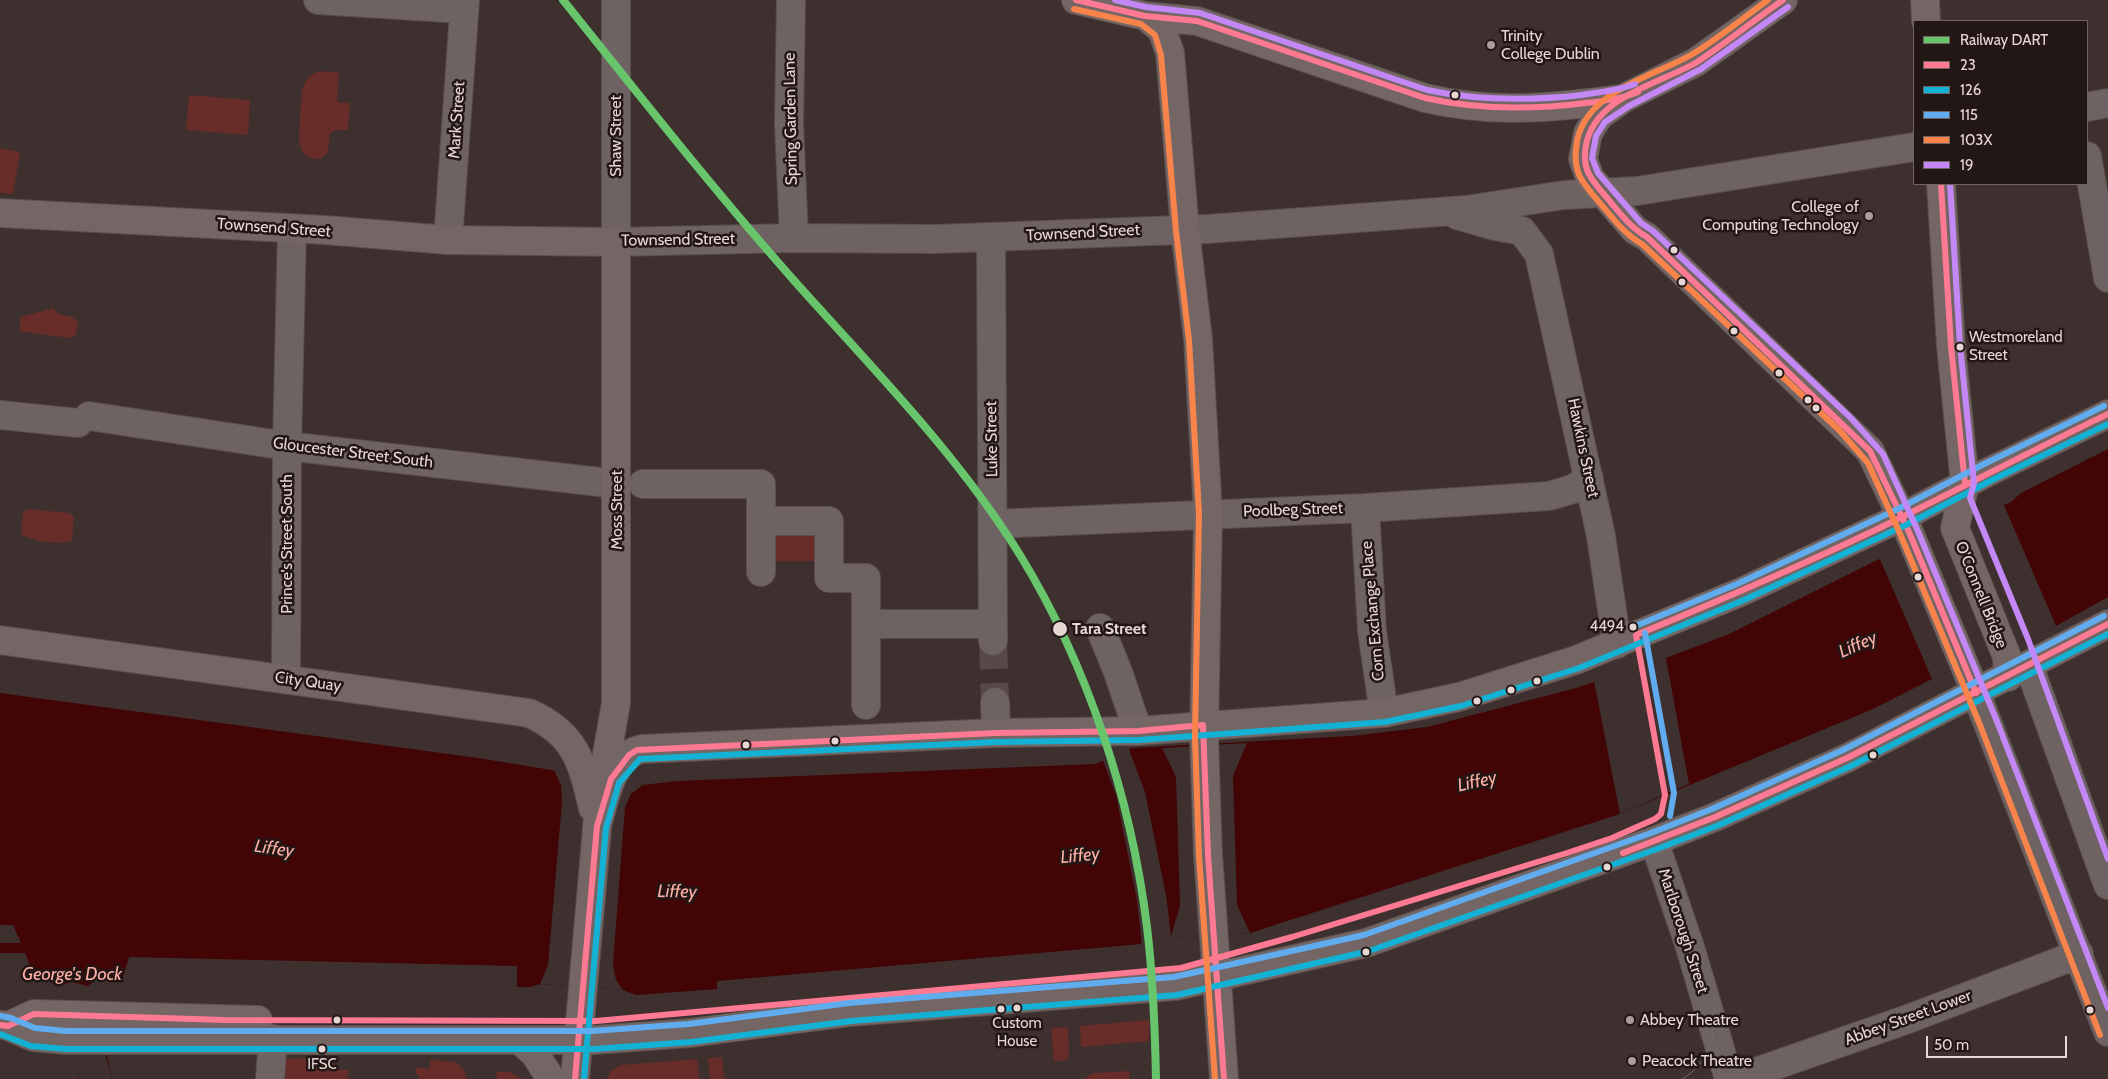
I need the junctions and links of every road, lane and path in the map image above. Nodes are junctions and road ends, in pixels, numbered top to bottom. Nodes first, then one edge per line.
1 (318, 0) edge
2 (616, 0) edge
3 (790, 0) edge
4 (1076, 0) edge
5 (1783, 0) edge
6 (1925, 0) edge
7 (464, 5) edge
8 (1145, 16) junction
9 (1926, 20) edge
10 (1624, 98) junction
11 (2108, 103) edge
12 (2088, 107) edge
13 (1913, 147) edge
14 (2088, 162) edge
15 (1941, 185) edge
16 (1600, 192) junction
17 (1447, 212) junction
18 (0, 213) edge
19 (292, 229) junction
20 (1185, 230) junction
21 (794, 238) junction
22 (991, 238) junction
23 (448, 240) junction
24 (616, 242) junction
25 (1539, 254) joint
26 (2108, 278) edge
27 (2108, 414) edge
28 (0, 415) edge
29 (287, 446) junction
30 (1589, 478) junction
31 (630, 484) junction
32 (1962, 506) junction
33 (1365, 508) junction
34 (1208, 513) junction
35 (761, 521) junction
36 (993, 524) junction
37 (1907, 529) junction
38 (761, 572) dead end
39 (866, 624) junction
40 (2108, 624) edge
41 (1100, 628) dead end
42 (0, 640) edge
43 (1616, 644) junction
44 (2015, 658) junction
45 (286, 679) junction
46 (1976, 693) junction
47 (995, 702) tunnel mouth
48 (866, 705) dead end
49 (1384, 713) junction
50 (1138, 731) junction
51 (1204, 732) junction
52 (996, 733) junction
53 (599, 778) junction
54 (1654, 841) junction
55 (2108, 885) edge
56 (2079, 954) junction
57 (1215, 977) junction
58 (4, 1026) edge
59 (104, 1028) junction
60 (579, 1031) junction
61 (2108, 1032) edge
62 (273, 1039) junction
63 (520, 1040) junction
64 (270, 1079) edge
65 (551, 1079) edge
66 (575, 1079) edge
67 (1224, 1079) edge
68 (1729, 1079) edge
69 (1736, 1079) edge

1 - 7 street
2 - 24 street, Shaw Street
3 - 21 street, Spring Garden Lane
4 - 8 main road
5 - 10 main road
6 - 9 main road
7 - 23 street, Mark Street
8 - 10 main road
8 - 20 main road
10 - 16 main road
11 - 12 street
13 - 16 street, Townsend Street
14 - 26 street
15 - 32 main road
16 - 17 street, Townsend Street
16 - 37 main road
17 - 20 street, Townsend Street
17 - 25 street, Townsend Street
18 - 19 main road, Townsend Street
19 - 23 main road, Townsend Street
19 - 29 street, Prince's Street South
20 - 22 street, Townsend Street
20 - 34 main road
21 - 22 street, Townsend Street
21 - 24 street, Townsend Street
22 - 36 street, Luke Street
23 - 24 main road, Townsend Street
24 - 31 main road, Moss Street
25 - 30 street, Hawkins Street
27 - 32 main road
28 - 29 street, Gloucester Street South
29 - 31 street, Gloucester Street South
29 - 45 street, Prince's Street South
30 - 33 street, Poolbeg Street
30 - 43 street, Hawkins Street
31 - 35 street, Gloucester Street South
31 - 53 main road, Moss Street
32 - 37 main road
32 - 44 main road, O'Connell Bridge
33 - 34 street, Poolbeg Street
33 - 49 street, Corn Exchange Place
34 - 36 street, Poolbeg Street
34 - 51 main road
35 - 38 street
35 - 39 street
36 - 39 street, Luke Street
37 - 43 main road
37 - 46 main road
39 - 48 street
40 - 44 main road
41 - 50 street
42 - 45 main road, City Quay
43 - 49 main road
44 - 46 main road
44 - 55 street
45 - 53 main road, City Quay
46 - 54 main road
46 - 56 street
47 - 52 street
49 - 51 main road
50 - 51 main road
50 - 52 main road
51 - 57 main road
52 - 53 main road
53 - 60 main road
54 - 57 main road
54 - 68 street, Marlborough Street
56 - 61 street
56 - 69 street, Abbey Street Lower
57 - 60 main road
57 - 67 main road
58 - 59 main road
59 - 60 main road
59 - 62 main road
60 - 63 main road
60 - 66 main road
62 - 63 main road
62 - 64 street
63 - 65 main road

